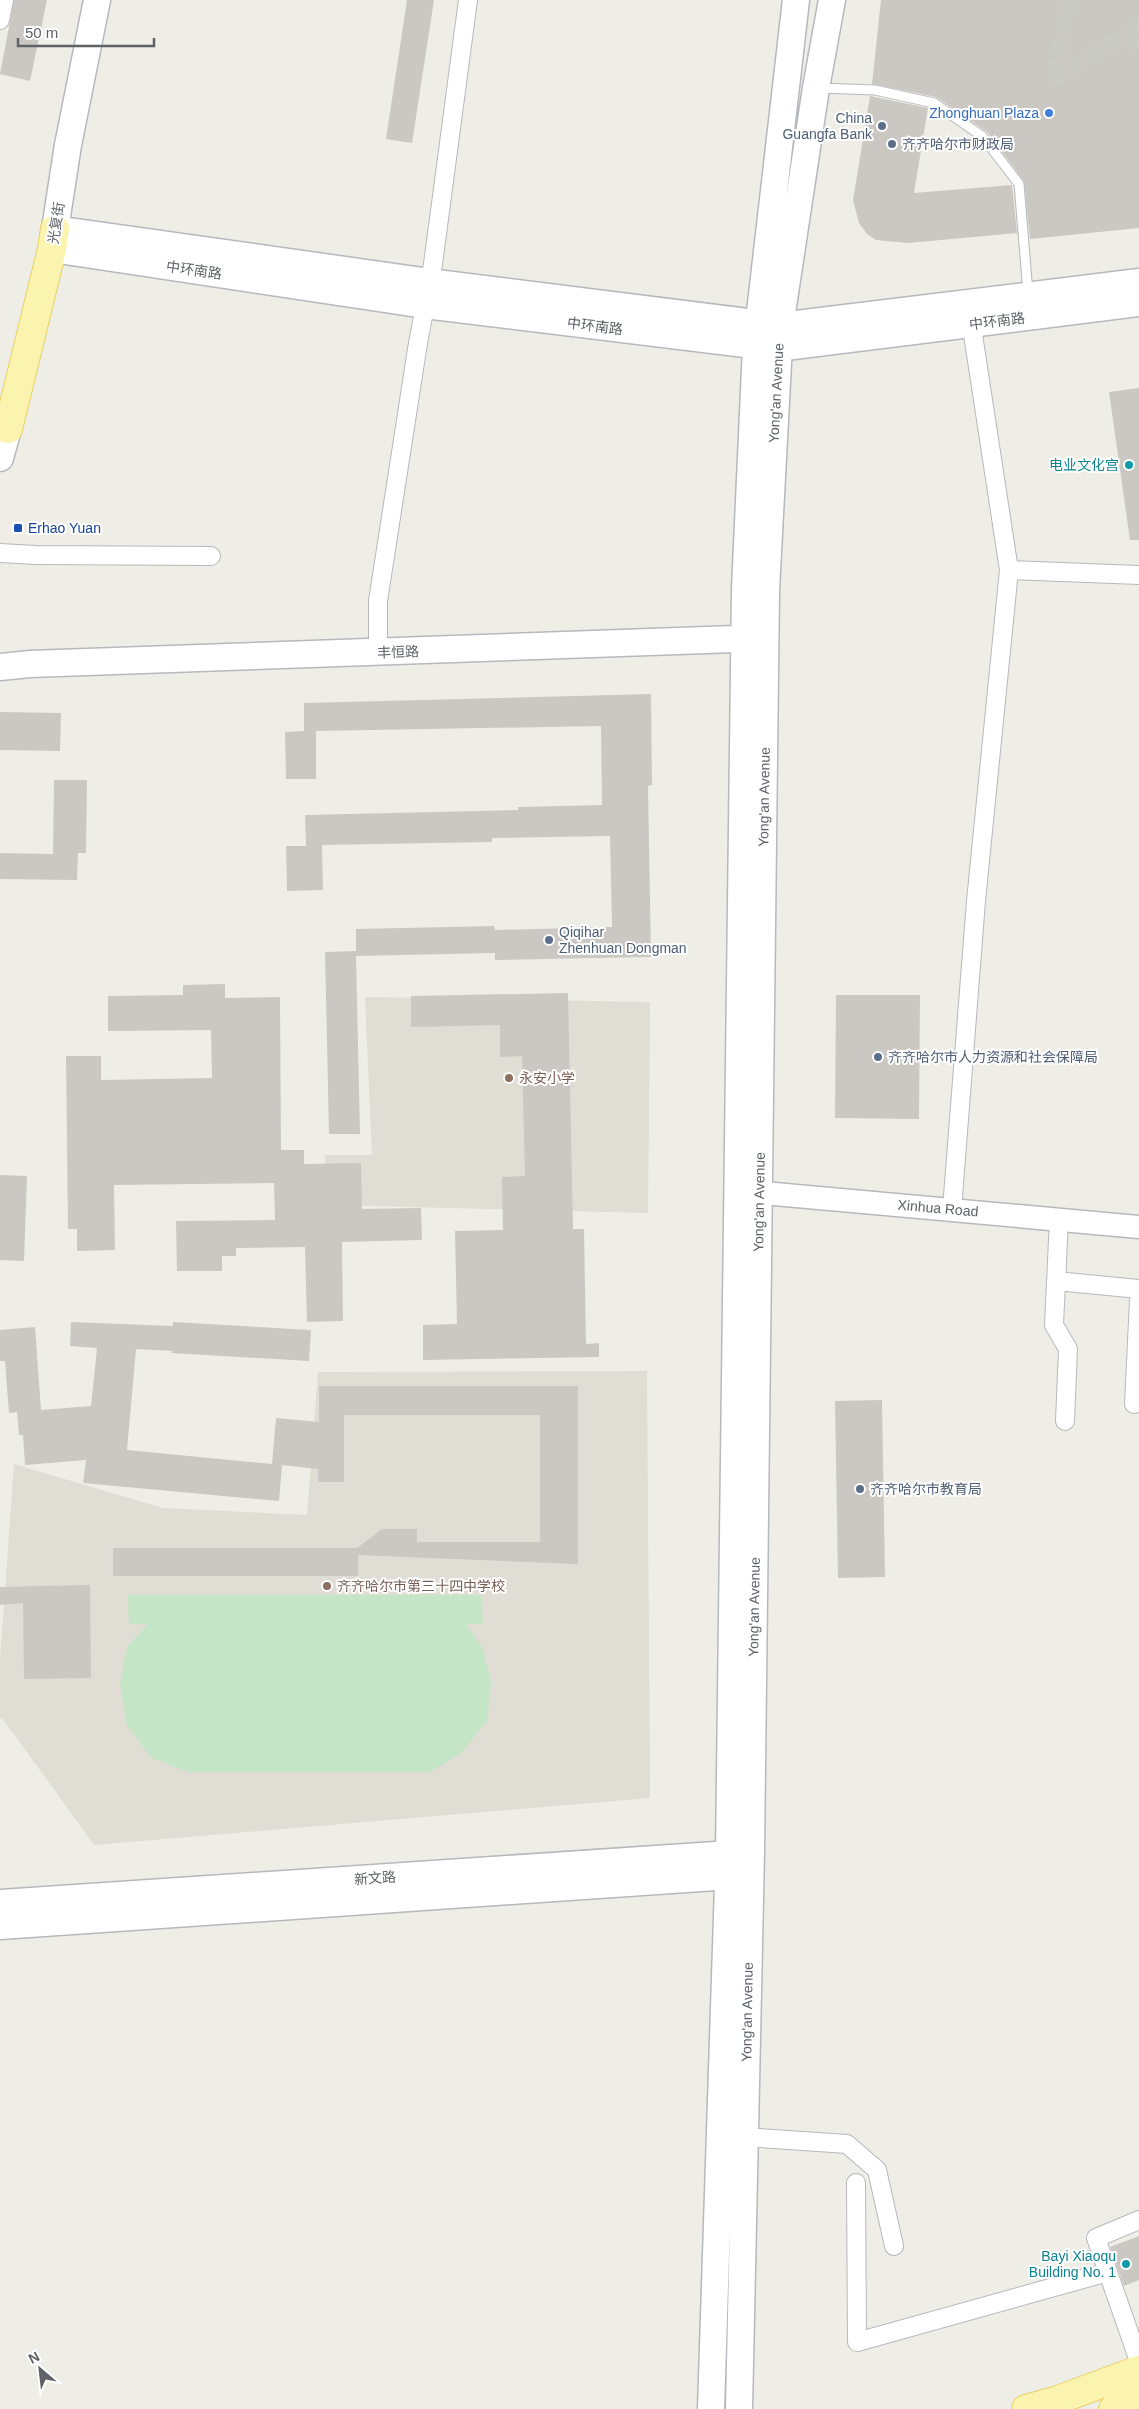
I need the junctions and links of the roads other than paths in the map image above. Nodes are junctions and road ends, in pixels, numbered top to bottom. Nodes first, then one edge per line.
1 (4, 0) edge
2 (97, 0) edge
3 (468, 0) edge
4 (796, 0) edge
5 (832, 0) edge
6 (0, 20) edge
7 (816, 88) junction
8 (53, 239) junction
9 (1139, 282) edge
10 (427, 293) junction
11 (1028, 296) junction
12 (1139, 303) edge
13 (970, 314) junction
14 (768, 336) junction
15 (4, 435) edge
16 (0, 458) edge
17 (0, 553) edge
18 (211, 556) dead end
19 (1009, 570) junction
20 (1139, 576) edge
21 (755, 638) junction
22 (378, 653) junction
23 (0, 656) edge
24 (30, 664) junction
25 (0, 667) edge
26 (748, 1191) junction
27 (952, 1209) junction
28 (1059, 1219) junction
29 (1139, 1227) edge
30 (1056, 1281) junction
31 (1139, 1289) edge
32 (1139, 1300) edge
33 (1139, 1402) edge
34 (1065, 1421) dead end
35 (739, 1864) junction
36 (0, 1903) edge
37 (0, 1926) edge
38 (745, 2137) junction
39 (856, 2183) dead end
40 (1139, 2220) edge
41 (894, 2246) dead end
42 (1108, 2272) junction
43 (1139, 2361) edge
44 (1139, 2370) edge
45 (1139, 2399) edge
46 (711, 2409) edge
47 (740, 2409) edge
48 (1026, 2409) edge
49 (1113, 2409) edge

1 - 6 street
2 - 8 main road, 光复街
3 - 10 street
4 - 14 main road, Yong'an Avenue
5 - 7 main road, Yong'an Avenue
7 - 11 lane
7 - 14 main road, Yong'an Avenue
8 - 10 main road, 中环南路
8 - 15 main road, 光复街
9 - 11 main road, 中环南路
10 - 14 main road, 中环南路
10 - 22 street
11 - 13 main road, 中环南路
12 - 13 main road, 中环南路
13 - 14 main road, 中环南路
13 - 19 street
14 - 21 main road, Yong'an Avenue
15 - 16 main road
17 - 18 street
19 - 20 street
19 - 27 street
21 - 22 main road, 丰恒路
21 - 26 main road, Yong'an Avenue
22 - 24 main road, 丰恒路
23 - 24 main road
24 - 25 main road
26 - 27 street, Xinhua Road
26 - 35 main road, Yong'an Avenue
27 - 28 street, Xinhua Road
28 - 29 street, Xinhua Road
28 - 30 street
30 - 31 street
30 - 34 street
32 - 33 street
35 - 36 main road, 新文路
35 - 37 main road, 新文路
35 - 38 main road, Yong'an Avenue
35 - 46 main road, Yong'an Avenue
38 - 41 street
38 - 47 main road, Yong'an Avenue
39 - 42 street
40 - 42 street
42 - 43 street
44 - 48 main road
45 - 49 main road

